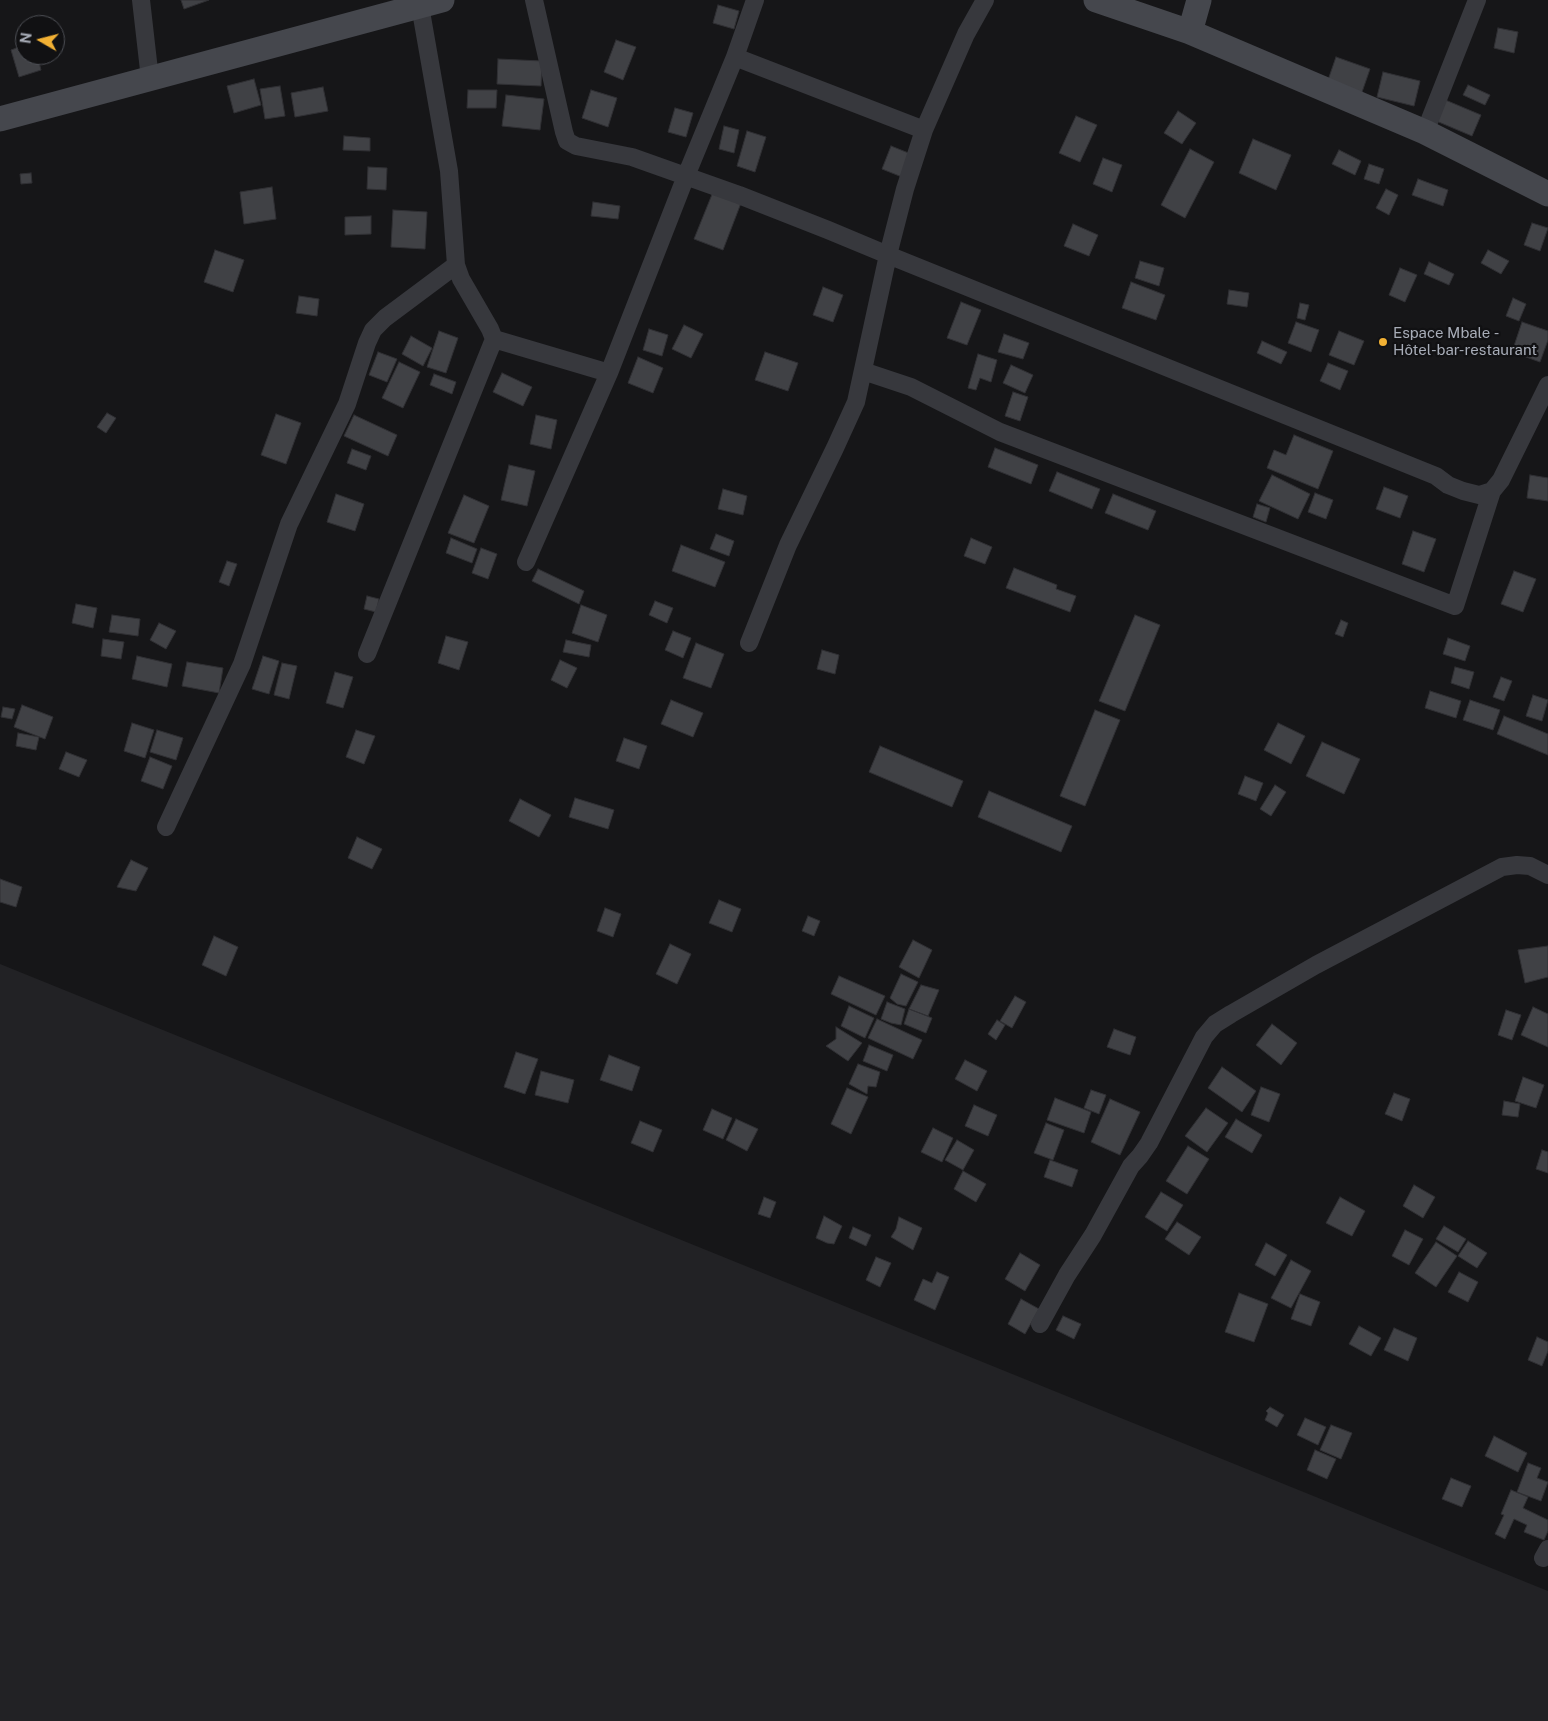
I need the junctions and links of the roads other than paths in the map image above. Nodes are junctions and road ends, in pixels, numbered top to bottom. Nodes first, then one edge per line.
1 (141, 0) edge
2 (534, 0) edge
3 (755, 0) edge
4 (986, 0) edge
5 (1096, 0) edge
6 (1198, 0) edge
7 (1477, 0) edge
8 (427, 2) edge
9 (1190, 32) junction
10 (735, 57) junction
11 (150, 79) junction
12 (0, 119) edge
13 (924, 130) junction
14 (1426, 132) junction
15 (686, 176) junction
16 (1548, 194) edge
17 (888, 255) junction
18 (456, 265) junction
19 (494, 339) junction
20 (863, 371) junction
21 (609, 373) junction
22 (1548, 386) edge
23 (1492, 491) junction
24 (526, 562) dead end
25 (749, 644) dead end
26 (366, 654) dead end
27 (166, 827) dead end
28 (1548, 875) edge
29 (1040, 1324) dead end

1 - 11 street
2 - 15 street
3 - 10 street
4 - 13 street
5 - 9 street
6 - 9 street
7 - 14 street
8 - 11 street
8 - 18 street
9 - 14 street
10 - 13 street
10 - 15 street
11 - 12 street
13 - 17 street
14 - 16 street
15 - 17 street
15 - 21 street
17 - 20 street
17 - 23 street
18 - 19 street
18 - 27 street
19 - 21 street
19 - 26 street
20 - 23 street
20 - 25 street
21 - 24 street
22 - 23 street
28 - 29 street

